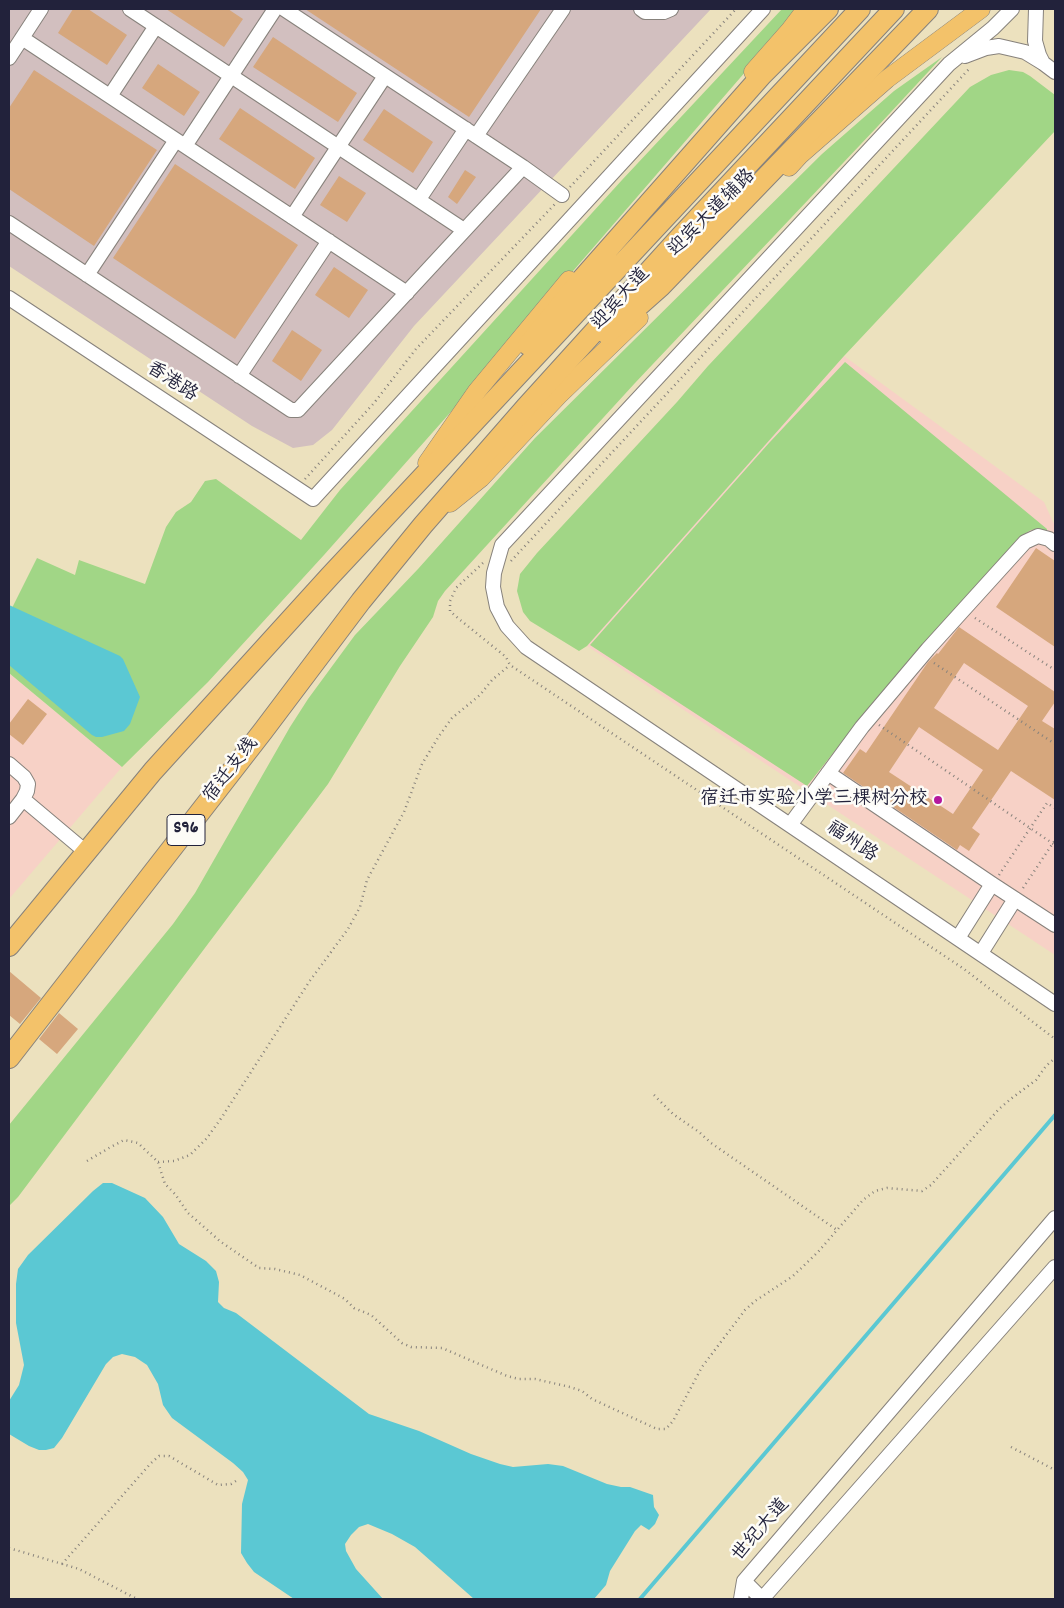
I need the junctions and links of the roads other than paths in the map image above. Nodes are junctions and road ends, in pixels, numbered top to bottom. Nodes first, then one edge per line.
1 (41, 9) edge
2 (130, 9) edge
3 (275, 9) edge
4 (284, 9) edge
5 (564, 9) edge
6 (641, 9) edge
7 (671, 9) edge
8 (763, 9) edge
9 (806, 9) edge
10 (828, 9) edge
11 (860, 9) edge
12 (894, 9) edge
13 (928, 9) edge
14 (981, 9) edge
15 (1012, 9) edge
16 (1036, 9) edge
17 (156, 26) junction
18 (22, 38) junction
19 (9, 58) edge
20 (1043, 63) junction
21 (948, 64) junction
22 (1055, 72) edge
23 (231, 75) junction
24 (385, 76) junction
25 (110, 96) junction
26 (471, 132) junction
27 (181, 143) junction
28 (338, 146) junction
29 (523, 167) junction
30 (562, 195) road end
31 (419, 199) junction
32 (292, 217) junction
33 (9, 223) edge
34 (464, 230) junction
35 (329, 241) junction
36 (88, 275) junction
37 (407, 293) junction
38 (9, 298) edge
39 (239, 376) junction
40 (526, 407) junction
41 (401, 499) junction
42 (423, 526) junction
43 (1055, 544) edge
44 (361, 601) joint
45 (9, 764) edge
46 (828, 773) junction
47 (24, 799) junction
48 (10, 814) edge
49 (790, 825) junction
50 (86, 852) junction
51 (992, 884) junction
52 (1015, 899) junction
53 (1055, 925) edge
54 (958, 938) junction
55 (9, 946) edge
56 (980, 953) junction
57 (1055, 1004) edge
58 (9, 1058) edge
59 (1055, 1218) edge
60 (1055, 1267) edge
61 (744, 1581) junction
62 (741, 1599) edge

1 - 18 street
2 - 17 street
3 - 23 street
4 - 24 street
5 - 26 street
6 - 7 street
8 - 38 street, 香港路
9 - 41 main road
10 - 41 highway
11 - 41 highway, 迎宾大道
12 - 40 highway, 迎宾大道
13 - 40 highway
14 - 42 main road, 迎宾大道辅路
15 - 21 street
16 - 20 street
17 - 23 street
17 - 25 street
18 - 19 street
18 - 25 street
20 - 21 street
20 - 22 street
21 - 49 street, 福州路
23 - 27 street
23 - 28 street
24 - 26 street
24 - 28 street
25 - 27 street
26 - 29 street
26 - 31 street
27 - 32 street
27 - 36 street
28 - 31 street
28 - 32 street
29 - 30 street
29 - 34 street
31 - 34 street
32 - 35 street
33 - 36 street
34 - 37 street
35 - 37 street
35 - 39 street
36 - 39 street
37 - 39 street
40 - 42 highway, 迎宾大道
41 - 50 highway, 迎宾大道
42 - 44 highway, 迎宾大道
43 - 46 street
44 - 58 highway, 宿迁支线 / S96
45 - 47 street
46 - 49 street
46 - 51 street
47 - 48 street
47 - 50 street
49 - 54 street, 福州路
50 - 55 highway
51 - 52 street
51 - 54 street
52 - 53 street
52 - 56 street
54 - 56 street, 福州路
56 - 57 street, 福州路
59 - 61 street, 世纪大道
60 - 61 street, 世纪大道
61 - 62 street

